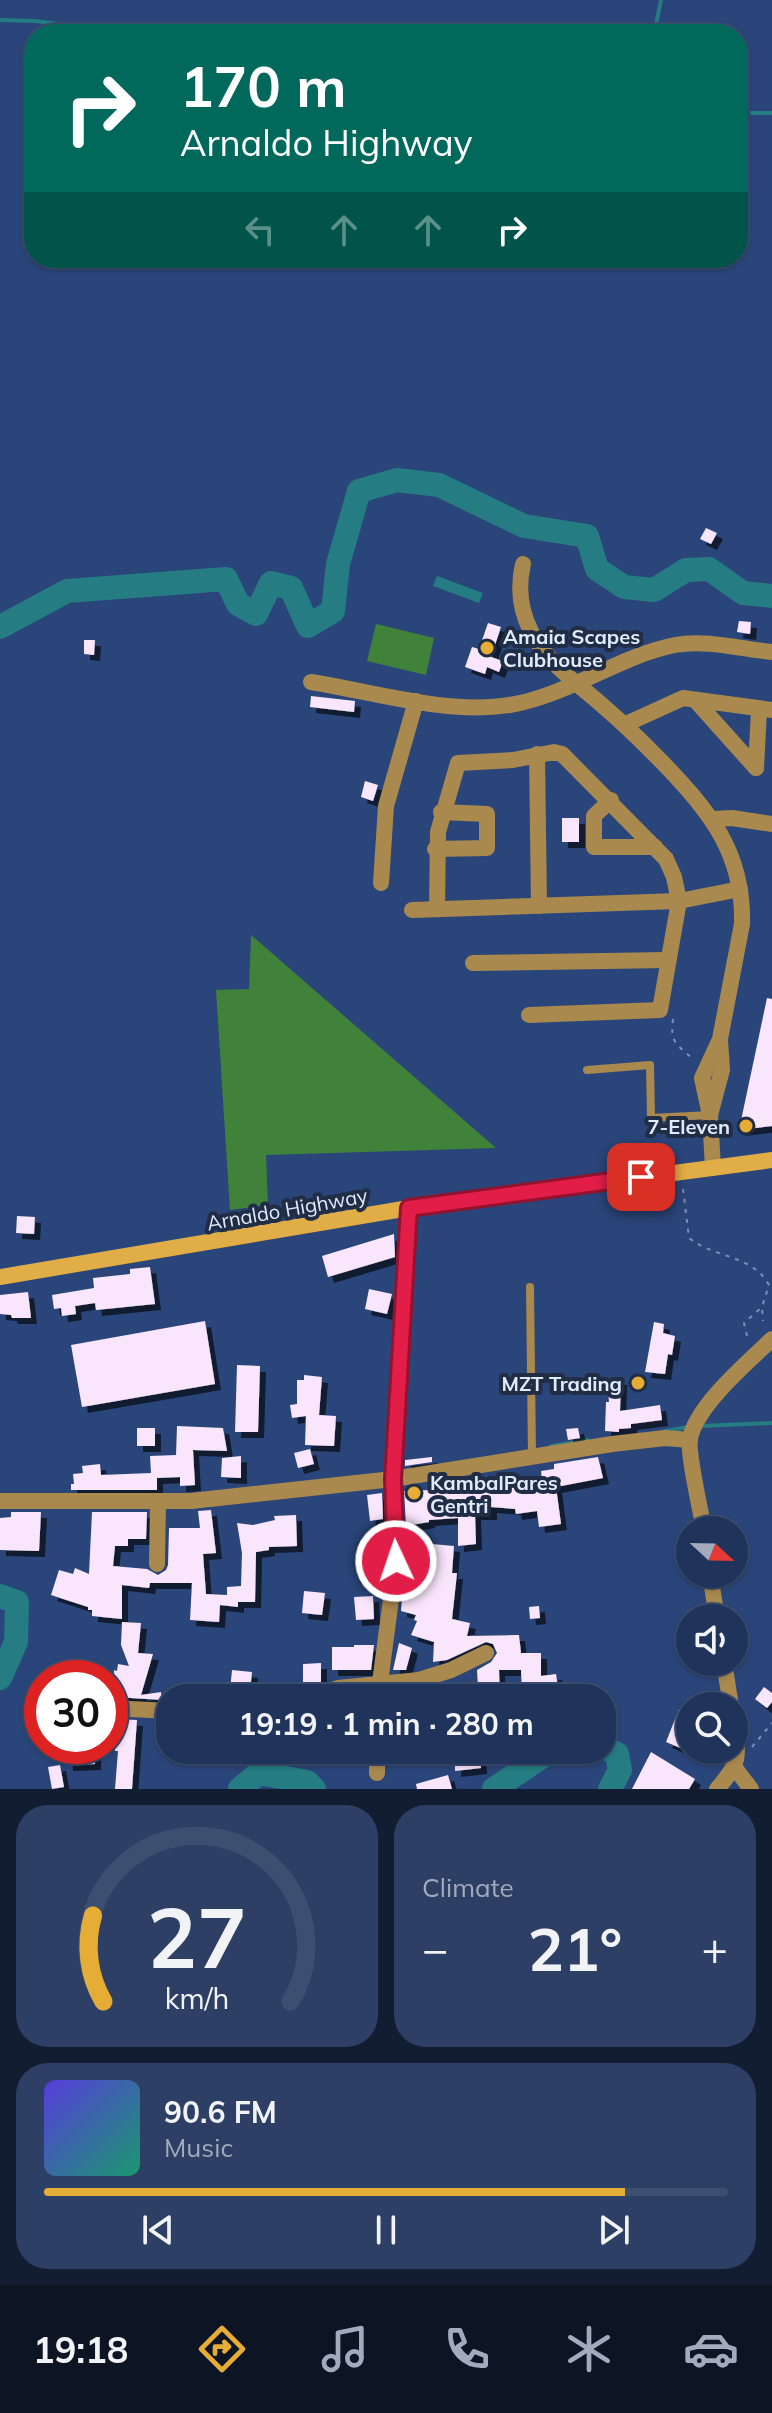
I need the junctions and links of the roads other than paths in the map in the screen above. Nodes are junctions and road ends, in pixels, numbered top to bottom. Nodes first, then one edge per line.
1 (523, 564) dead end
2 (772, 652) edge
3 (311, 682) dead end
4 (577, 684) junction
5 (695, 700) junction
6 (416, 701) junction
7 (766, 710) edge
8 (626, 724) junction
9 (537, 754) junction
10 (611, 800) junction
11 (441, 812) junction
12 (713, 819) junction
13 (772, 824) edge
14 (655, 847) junction
15 (435, 849) junction
16 (381, 883) dead end
17 (740, 889) junction
18 (679, 901) junction
19 (539, 906) junction
20 (437, 909) junction
21 (412, 910) dead end
22 (668, 960) junction
23 (473, 963) dead end
24 (529, 1015) dead end
25 (587, 1070) dead end
26 (710, 1115) junction
27 (772, 1160) edge
28 (713, 1168) junction
29 (409, 1208) junction
30 (0, 1277) edge
31 (530, 1287) dead end
32 (772, 1339) edge
33 (690, 1440) junction
34 (532, 1456) junction
35 (393, 1479) junction
36 (0, 1501) edge
37 (158, 1501) junction
38 (702, 1516) edge
39 (157, 1564) dead end
40 (486, 1653) dead end
41 (379, 1684) edge
42 (404, 1684) edge
43 (128, 1709) edge
44 (156, 1710) edge
45 (377, 1764) edge
46 (736, 1764) edge
47 (735, 1768) junction
48 (377, 1773) dead end
49 (717, 1789) edge
50 (751, 1789) edge

1 - 4 street
2 - 4 street
3 - 6 street
4 - 6 street
4 - 8 street
5 - 7 street
5 - 7 street
5 - 8 street
6 - 16 street
8 - 12 street
9 - 10 street
9 - 11 street
9 - 19 street
10 - 14 street
10 - 14 street
11 - 15 street
11 - 15 street
12 - 13 street
12 - 17 street
14 - 18 street
15 - 20 street
17 - 18 street
17 - 26 street
18 - 19 street
18 - 22 street
19 - 20 street
20 - 21 street
22 - 23 street
22 - 24 street
25 - 26 lane
26 - 28 street
27 - 28 main road, Arnaldo Highway
28 - 29 main road, Arnaldo Highway
29 - 30 main road, Arnaldo Highway
29 - 35 street
31 - 34 lane
32 - 33 street
33 - 34 street
33 - 38 street
34 - 35 street
35 - 37 street
35 - 41 street
36 - 37 street
37 - 39 street
40 - 42 street
43 - 44 street
45 - 48 street
46 - 47 street
47 - 49 street
47 - 50 street

